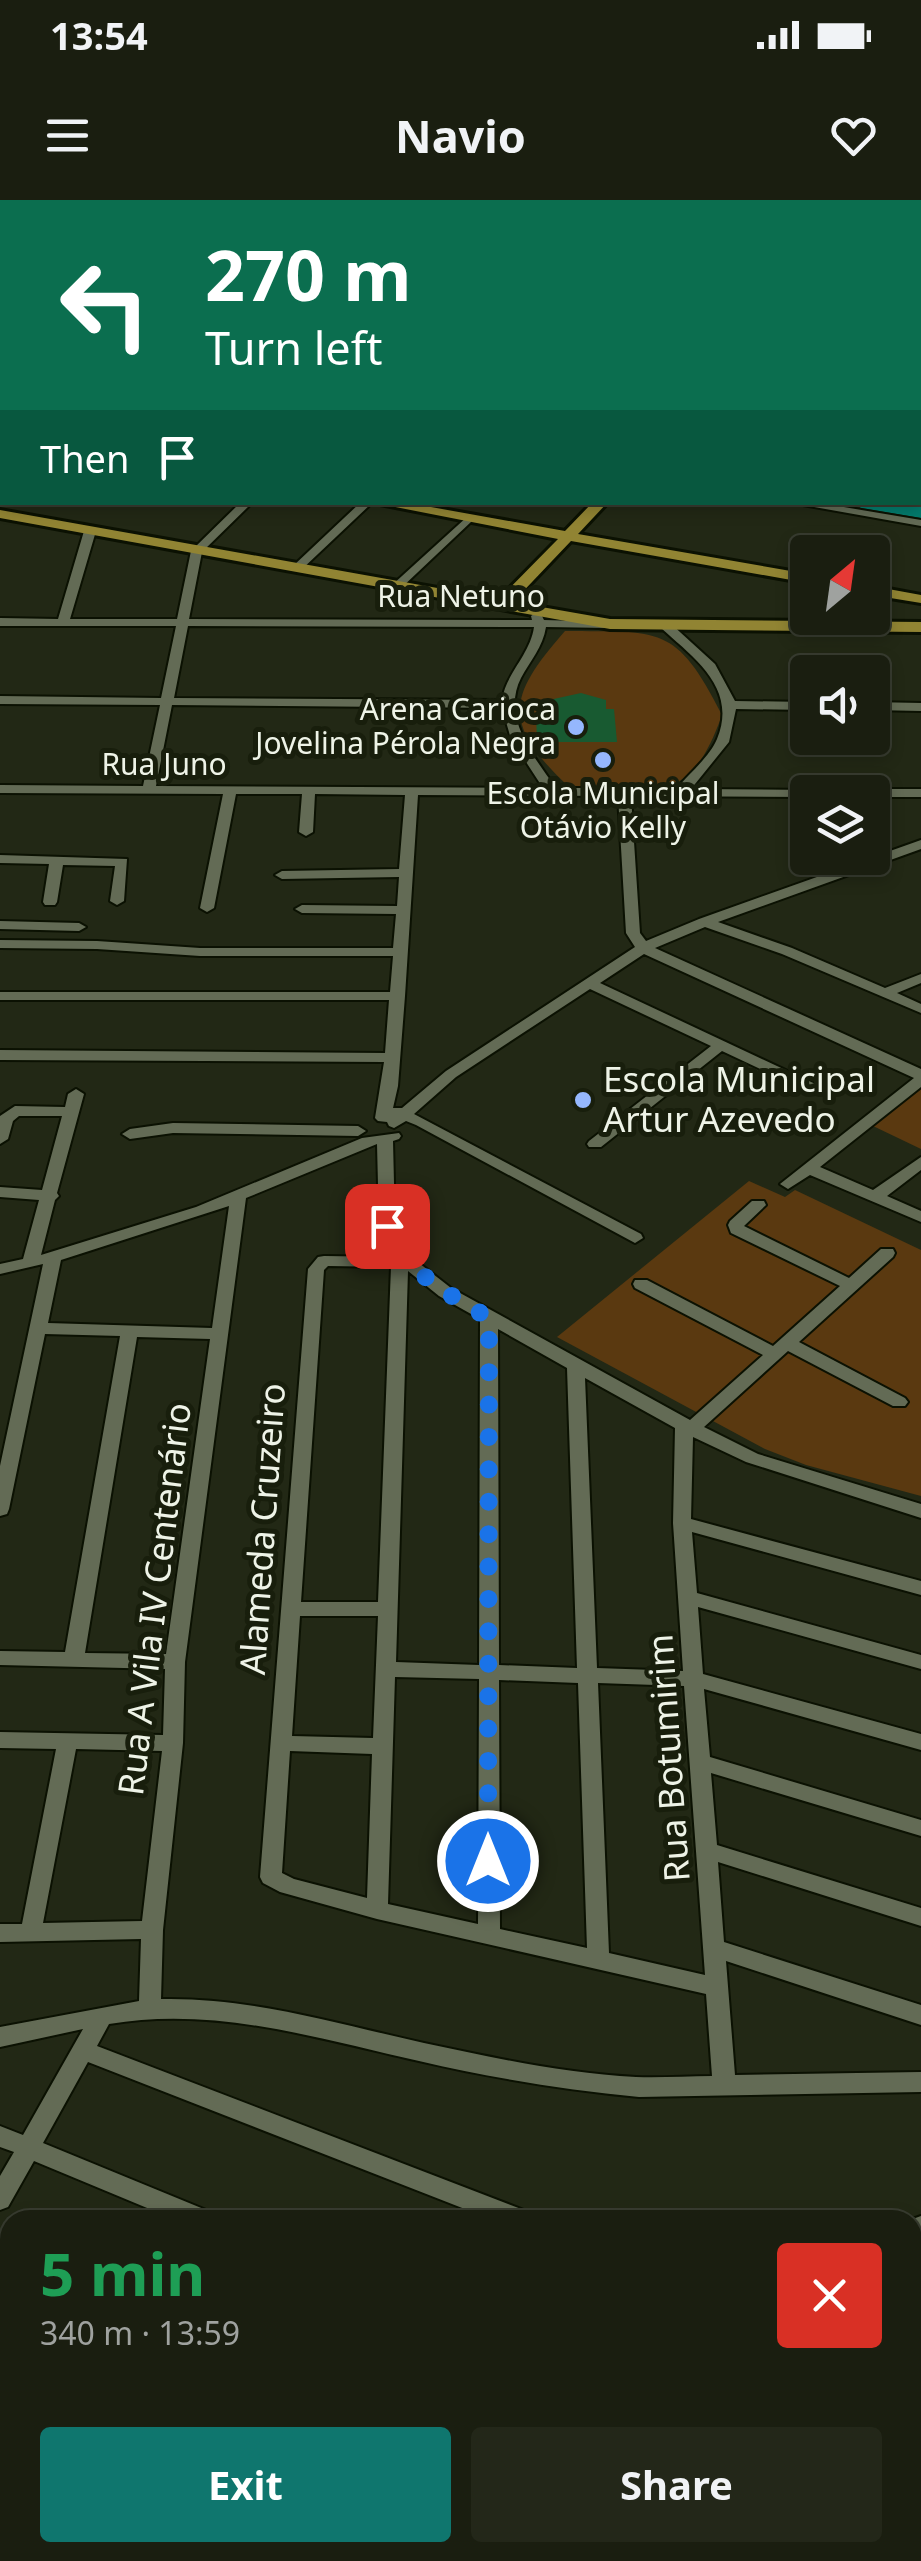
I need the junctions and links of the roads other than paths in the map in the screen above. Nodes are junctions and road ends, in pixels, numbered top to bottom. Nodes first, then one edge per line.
1 (245, 505) edge
2 (365, 505) edge
3 (393, 505) edge
4 (598, 505) edge
5 (810, 505) edge
6 (0, 514) edge
7 (468, 519) junction
8 (921, 523) edge
9 (90, 531) junction
10 (569, 537) junction
11 (197, 551) junction
12 (296, 569) junction
13 (790, 576) edge
14 (396, 588) junction
15 (890, 593) edge
16 (921, 599) edge
17 (500, 607) junction
18 (539, 620) junction
19 (0, 622) edge
20 (63, 622) junction
21 (181, 622) junction
22 (462, 625) junction
23 (665, 625) junction
24 (921, 628) edge
25 (0, 700) edge
26 (165, 701) junction
27 (508, 704) junction
28 (731, 705) junction
29 (790, 706) edge
30 (890, 706) edge
31 (921, 707) edge
32 (0, 789) edge
33 (150, 790) junction
34 (230, 790) junction
35 (309, 791) junction
36 (412, 792) junction
37 (553, 793) junction
38 (680, 793) junction
39 (790, 793) edge
40 (890, 793) edge
41 (921, 793) edge
42 (624, 794) junction
43 (306, 832) dead end
44 (921, 844) edge
45 (0, 859) edge
46 (57, 860) junction
47 (406, 873) junction
48 (282, 875) dead end
49 (117, 901) dead end
50 (50, 902) dead end
51 (208, 908) dead end
52 (302, 909) dead end
53 (404, 910) junction
54 (704, 922) junction
55 (0, 925) edge
56 (79, 927) dead end
57 (0, 944) edge
58 (644, 948) junction
59 (401, 952) junction
60 (921, 978) edge
61 (591, 984) junction
62 (886, 993) junction
63 (0, 996) edge
64 (398, 996) junction
65 (921, 1009) edge
66 (721, 1045) junction
67 (0, 1055) edge
68 (392, 1058) junction
69 (921, 1078) edge
70 (819, 1092) dead end
71 (76, 1094) dead end
72 (71, 1112) junction
73 (391, 1116) junction
74 (130, 1134) dead end
75 (370, 1138) junction
76 (0, 1139) edge
77 (595, 1144) dead end
78 (921, 1162) edge
79 (808, 1168) junction
80 (788, 1184) dead end
81 (0, 1192) edge
82 (51, 1196) junction
83 (238, 1198) junction
84 (875, 1198) junction
85 (758, 1205) dead end
86 (921, 1218) edge
87 (635, 1238) dead end
88 (887, 1253) dead end
89 (54, 1257) junction
90 (402, 1260) junction
91 (30, 1263) junction
92 (0, 1269) edge
93 (640, 1284) dead end
94 (851, 1285) junction
95 (489, 1318) junction
96 (38, 1328) junction
97 (129, 1332) junction
98 (222, 1334) junction
99 (780, 1348) junction
100 (576, 1366) junction
101 (900, 1402) dead end
102 (688, 1427) junction
103 (0, 1509) edge
104 (921, 1511) edge
105 (682, 1523) junction
106 (921, 1588) edge
107 (690, 1598) junction
108 (290, 1609) junction
109 (389, 1609) junction
110 (0, 1658) edge
111 (74, 1659) junction
112 (175, 1662) junction
113 (921, 1662) edge
114 (386, 1670) junction
115 (487, 1675) junction
116 (587, 1676) junction
117 (694, 1679) junction
118 (0, 1740) edge
119 (921, 1742) edge
120 (67, 1743) junction
121 (173, 1743) junction
122 (278, 1743) junction
123 (384, 1746) junction
124 (701, 1762) junction
125 (921, 1828) edge
126 (710, 1851) junction
127 (377, 1910) junction
128 (921, 1917) edge
129 (152, 1930) junction
130 (31, 1932) junction
131 (0, 1934) edge
132 (489, 1936) junction
133 (714, 1948) junction
134 (598, 1960) junction
135 (717, 1987) junction
136 (150, 2010) junction
137 (921, 2014) edge
138 (100, 2019) junction
139 (0, 2037) edge
140 (85, 2051) junction
141 (921, 2082) edge
142 (724, 2085) junction
143 (0, 2136) edge
144 (26, 2150) junction
145 (0, 2199) edge
146 (179, 2210) edge
147 (495, 2210) edge

1 - 11 street
2 - 12 street
3 - 7 main road
4 - 10 main road
5 - 8 street
6 - 9 main road
7 - 10 main road
7 - 14 street
9 - 11 main road
9 - 20 street
10 - 13 main road
10 - 17 main road
11 - 12 main road
11 - 21 street
12 - 14 main road
14 - 17 main road
15 - 16 main road
17 - 18 main road
17 - 22 street
18 - 22 street, Rua Netuno
18 - 23 main road
18 - 27 street
19 - 20 street, Rua Netuno
20 - 21 street, Rua Netuno
21 - 22 street, Rua Netuno
21 - 26 street
23 - 24 main road
23 - 28 street
25 - 26 street
26 - 27 street
26 - 33 street
27 - 37 street
28 - 29 street
28 - 38 street
30 - 31 street
32 - 33 street, Rua Juno
33 - 34 street, Rua Juno
34 - 35 street, Rua Juno
34 - 51 street
35 - 36 street, Rua Juno
35 - 43 street
36 - 37 street, Rua Juno
36 - 47 street
37 - 42 street, Rua Juno
38 - 39 street, Rua Juno
38 - 42 street, Rua Juno
40 - 41 street
42 - 58 street
44 - 54 street
45 - 46 street
46 - 49 street
46 - 50 street
47 - 48 street
47 - 53 street
52 - 53 street
53 - 59 street
54 - 58 street
54 - 62 street
55 - 56 street
57 - 59 street
58 - 61 street
58 - 69 street
59 - 64 street
60 - 62 street
61 - 66 street
61 - 73 street
62 - 65 street
63 - 64 street
64 - 68 street
66 - 70 street
66 - 77 street
67 - 68 street
68 - 73 street
69 - 79 street
71 - 72 street
72 - 76 street
72 - 82 street
73 - 75 street
73 - 75 street
73 - 87 street
74 - 75 street
75 - 83 street
75 - 90 street
78 - 84 street
79 - 80 street
79 - 84 street
81 - 82 street
82 - 91 street
83 - 89 street
83 - 98 street, Rua A Vila IV Centenário
84 - 86 street
85 - 94 street
88 - 94 street
89 - 91 street
89 - 96 street
90 - 95 street
90 - 108 street, Alameda Cruzeiro
90 - 109 street
91 - 92 street
93 - 99 street
94 - 99 street
95 - 100 street
95 - 115 street
96 - 97 street
96 - 103 street
97 - 98 street
97 - 111 street
98 - 112 street, Rua A Vila IV Centenário
99 - 101 street
99 - 102 street
100 - 102 street
100 - 116 street
102 - 104 street
102 - 105 street, Rua Botumirim
105 - 106 street
105 - 107 street, Rua Botumirim
107 - 113 street
107 - 117 street, Rua Botumirim
108 - 109 street
108 - 122 street, Alameda Cruzeiro
109 - 114 street
110 - 111 street
111 - 112 street
112 - 121 street, Rua A Vila IV Centenário
114 - 115 street
114 - 123 street
115 - 116 street
115 - 132 street
116 - 117 street
116 - 134 street
117 - 119 street
117 - 124 street, Rua Botumirim
118 - 120 street
120 - 121 street
120 - 130 street
121 - 129 street, Rua A Vila IV Centenário
122 - 123 street
122 - 127 street, Alameda Cruzeiro
123 - 127 street
124 - 125 street
124 - 126 street, Rua Botumirim
126 - 128 street
126 - 133 street, Rua Botumirim
127 - 132 street
129 - 130 street
129 - 136 street, Rua A Vila IV Centenário
130 - 131 street
132 - 134 street
133 - 135 street, Rua Botumirim
133 - 137 street
134 - 135 street
135 - 142 street, Rua Botumirim
136 - 138 street
136 - 142 street
138 - 139 street
138 - 140 street
140 - 144 street
140 - 147 street
141 - 142 street
143 - 144 street
144 - 145 street
144 - 146 street

